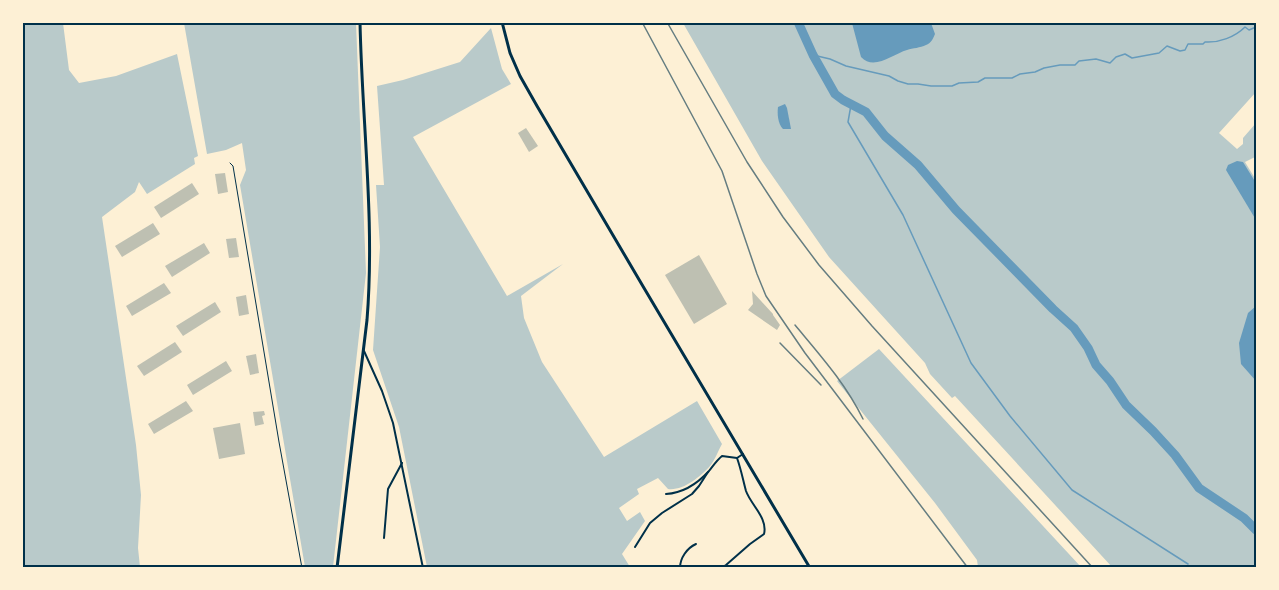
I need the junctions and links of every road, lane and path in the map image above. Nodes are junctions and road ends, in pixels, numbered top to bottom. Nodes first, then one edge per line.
1 (360, 22) edge
2 (502, 22) edge
3 (230, 163) dead end
4 (363, 350) junction
5 (743, 454) junction
6 (737, 458) junction
7 (402, 463) junction
8 (708, 472) junction
9 (666, 494) dead end
10 (384, 538) dead end
11 (696, 544) dead end
12 (634, 548) dead end
13 (727, 566) edge
14 (302, 567) edge
15 (337, 567) edge
16 (423, 567) edge
17 (680, 567) edge
18 (721, 567) edge
19 (810, 567) edge

1 - 4 main road
2 - 5 main road
3 - 14 lane
4 - 7 street
4 - 15 main road
5 - 6 street
5 - 19 main road
6 - 8 street
6 - 13 street
7 - 10 street
7 - 16 street
8 - 9 street
8 - 12 street
11 - 17 street
13 - 18 street

